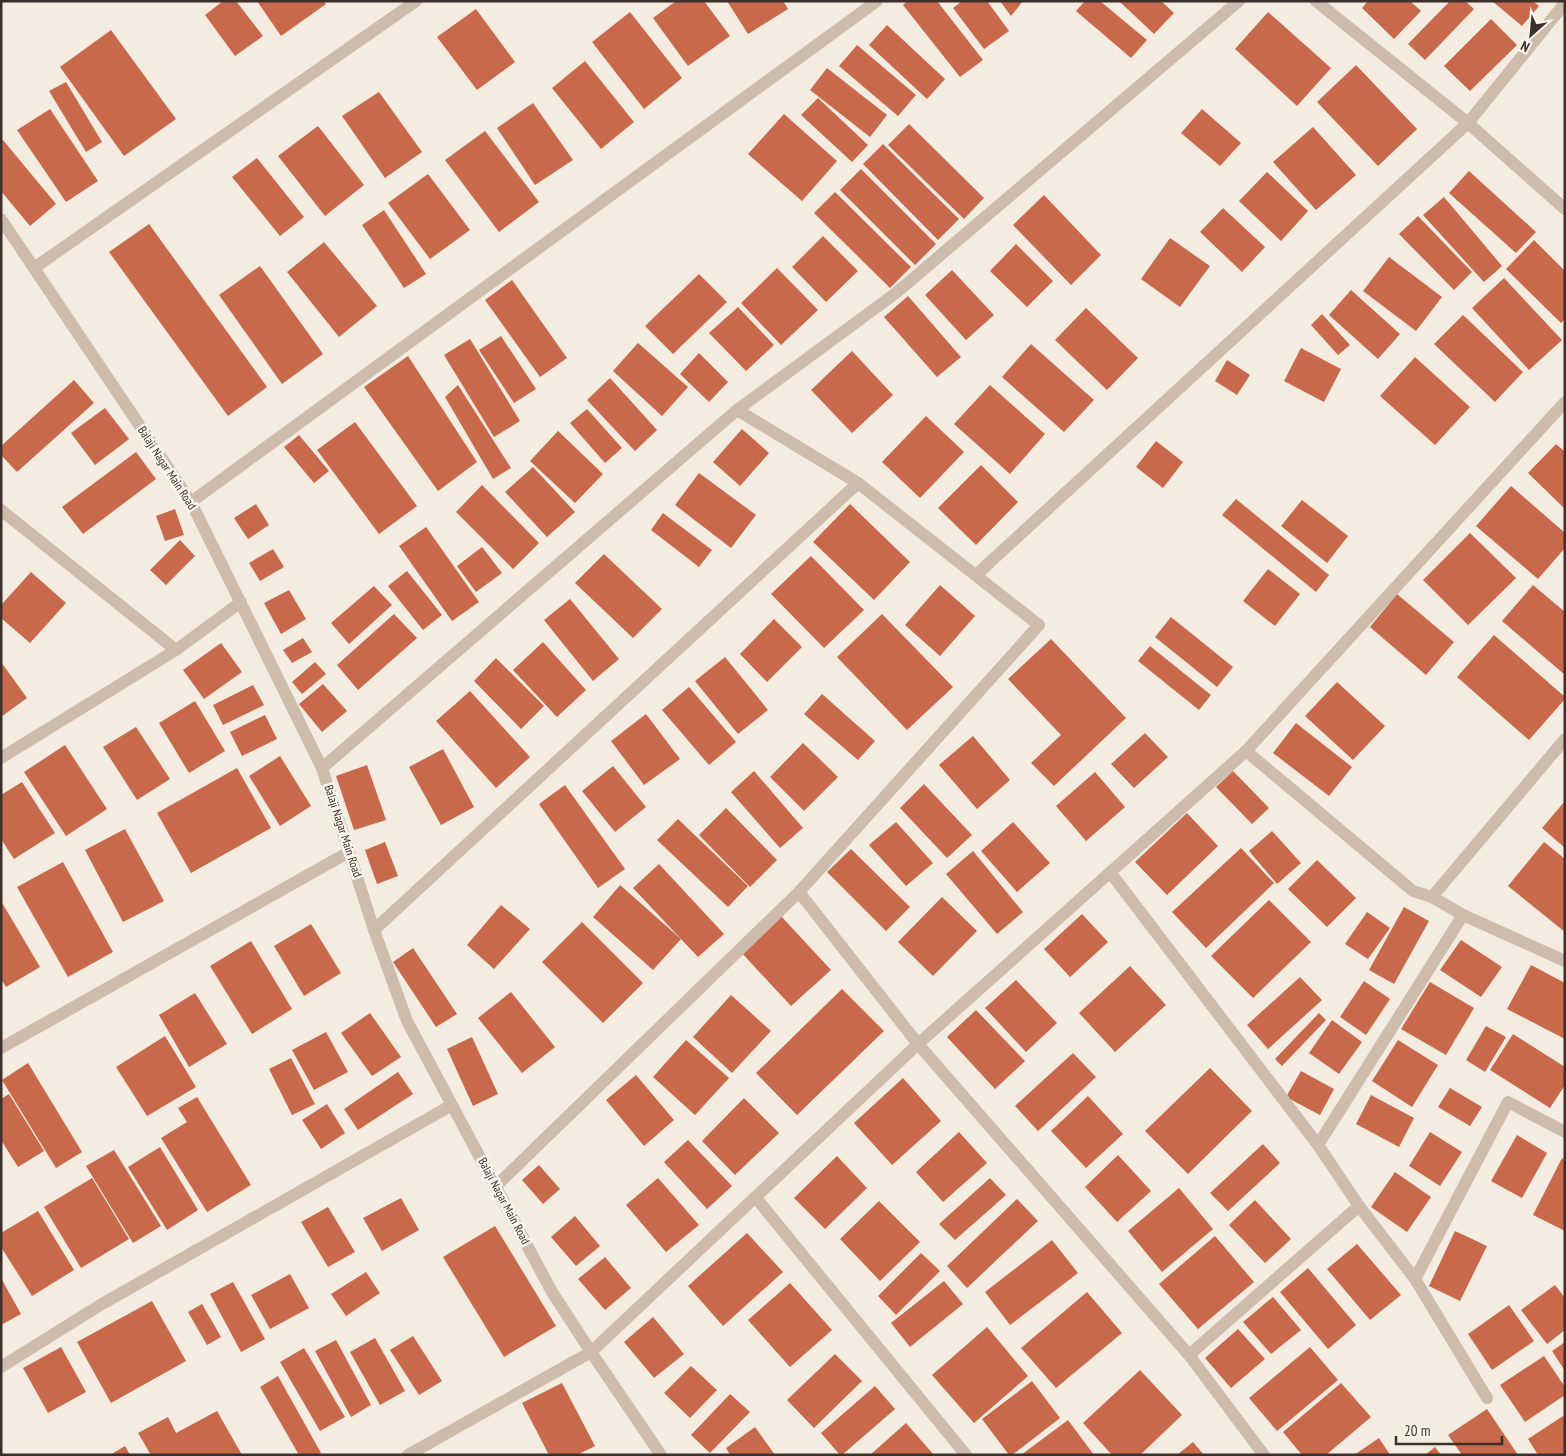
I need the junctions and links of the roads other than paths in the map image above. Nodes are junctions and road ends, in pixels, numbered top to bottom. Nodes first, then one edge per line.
1 (416, 1) edge
2 (877, 1) edge
3 (1239, 1) edge
4 (1316, 1) edge
5 (1565, 3) edge
6 (1468, 123) junction
7 (1565, 209) edge
8 (1, 219) edge
9 (34, 268) junction
10 (1565, 402) edge
11 (737, 410) junction
12 (858, 482) junction
13 (190, 502) junction
14 (1, 510) edge
15 (976, 575) junction
16 (241, 602) junction
17 (176, 650) junction
18 (1565, 739) edge
19 (1246, 751) junction
20 (1, 758) edge
21 (322, 768) junction
22 (349, 852) junction
23 (1110, 872) junction
24 (799, 892) junction
25 (1432, 897) junction
26 (1463, 915) junction
27 (374, 930) junction
28 (1565, 961) edge
29 (918, 1044) junction
30 (1, 1048) edge
31 (452, 1105) junction
32 (1565, 1132) edge
33 (1318, 1145) junction
34 (496, 1186) junction
35 (756, 1198) junction
36 (1359, 1206) junction
37 (1415, 1279) junction
38 (591, 1352) junction
39 (1189, 1355) junction
40 (1, 1367) edge
41 (1487, 1398) dead end
42 (408, 1455) edge
43 (661, 1455) edge
44 (966, 1455) edge
45 (1264, 1455) edge

1 - 9 street
2 - 13 street
3 - 11 street
4 - 6 street
5 - 6 street
6 - 7 street
6 - 15 street
8 - 9 street, Balaji Nagar Main Road
9 - 13 street, Balaji Nagar Main Road
10 - 19 street
11 - 12 street
11 - 21 street
12 - 15 street
12 - 27 street
13 - 16 street, Balaji Nagar Main Road
14 - 17 street
15 - 24 street
16 - 17 street
16 - 21 street, Balaji Nagar Main Road
17 - 20 street
18 - 25 street
19 - 23 street
19 - 25 street
21 - 22 street, Balaji Nagar Main Road
22 - 27 street, Balaji Nagar Main Road
22 - 30 street
23 - 29 street
23 - 33 street
24 - 29 street
24 - 34 street
25 - 26 street
26 - 28 street
26 - 33 street
27 - 31 street, Balaji Nagar Main Road
29 - 35 street
29 - 39 street
31 - 34 street, Balaji Nagar Main Road
31 - 40 street
32 - 37 street
33 - 36 street
34 - 38 street, Balaji Nagar Main Road
35 - 38 street
35 - 44 street
36 - 37 street
36 - 39 street
37 - 41 street
38 - 42 street
38 - 43 street, Balaji Nagar Main Road
39 - 45 street

